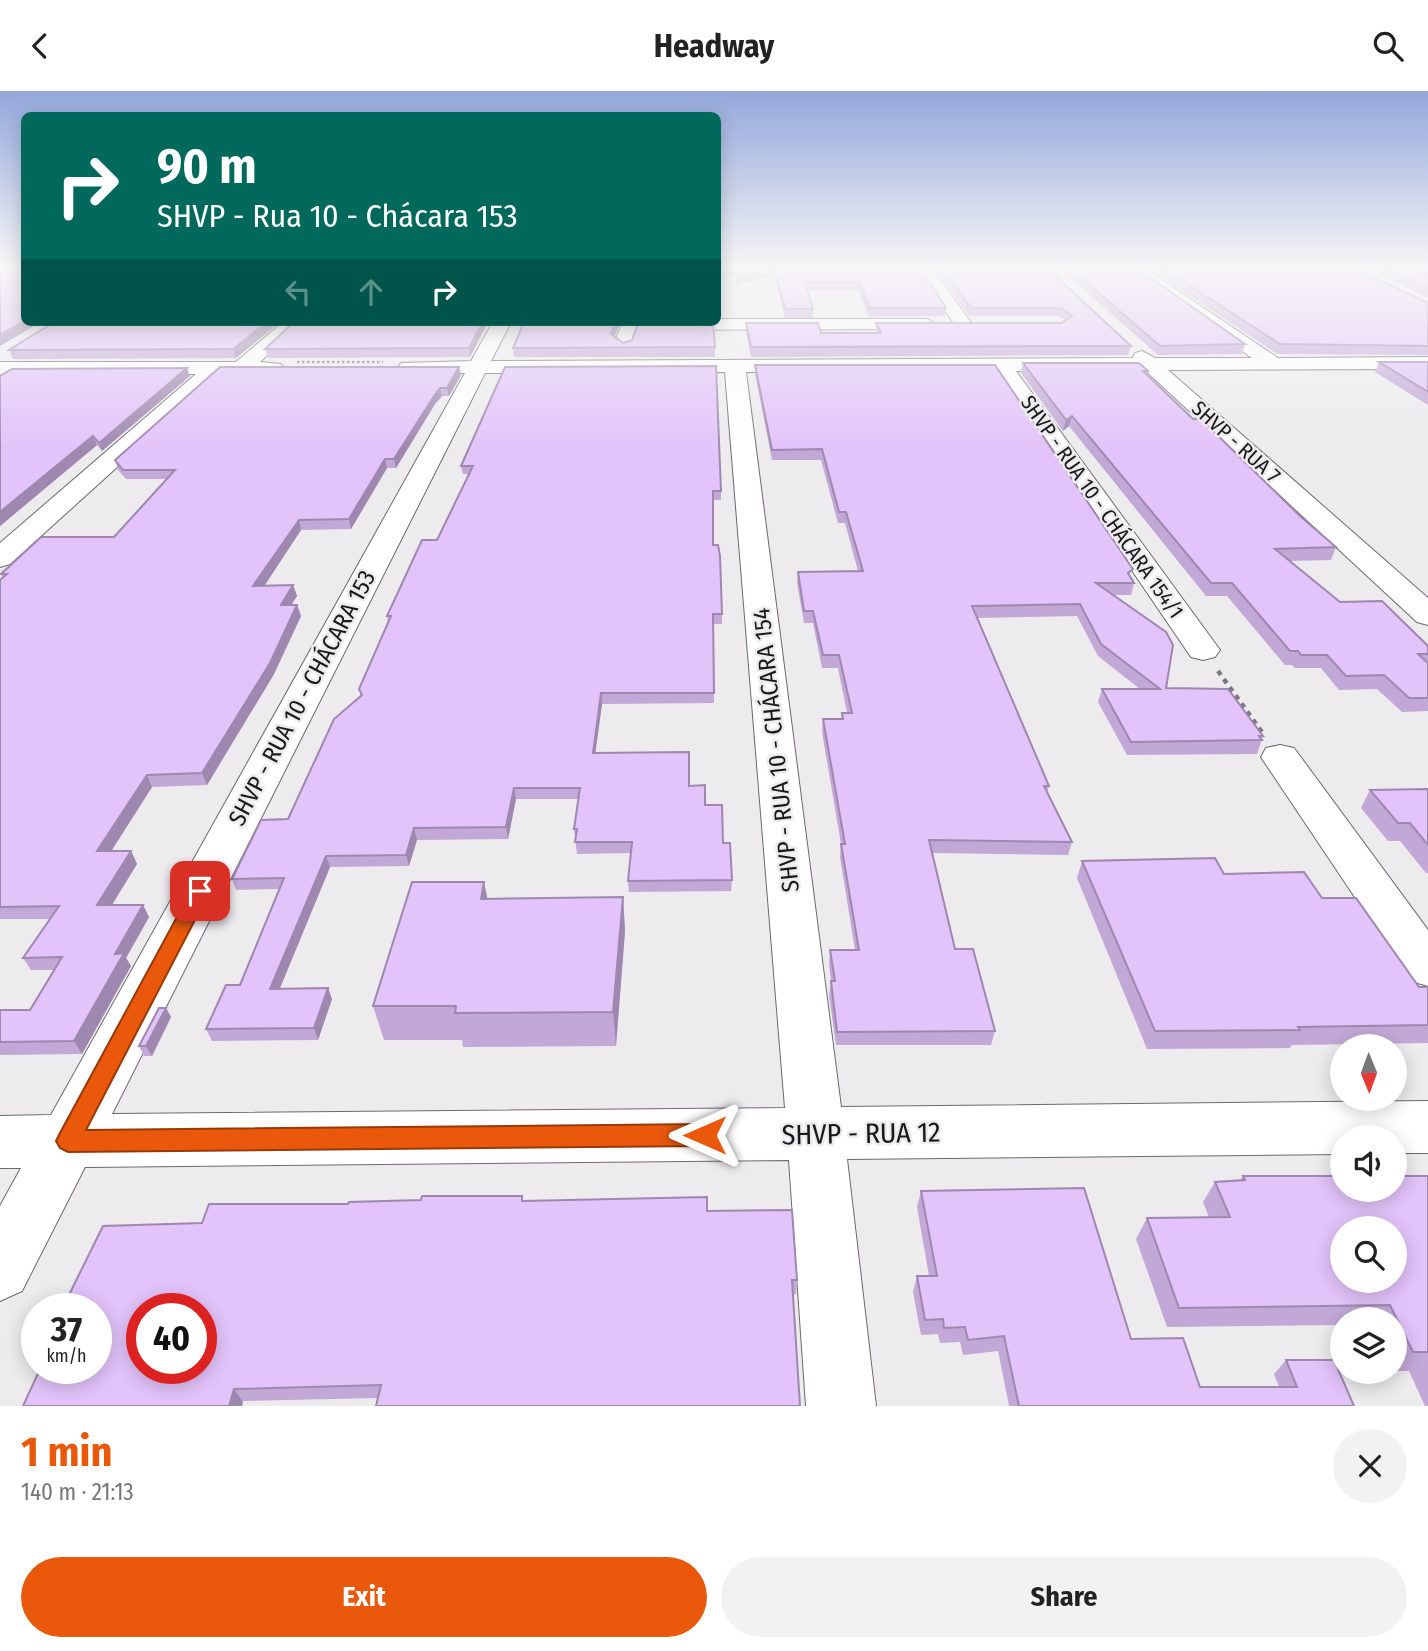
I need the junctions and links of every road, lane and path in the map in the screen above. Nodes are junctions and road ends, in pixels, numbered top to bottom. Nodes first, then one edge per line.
1 (286, 328) edge
2 (499, 328) edge
3 (630, 328) edge
4 (841, 328) edge
5 (1222, 328) edge
6 (1127, 342) edge
7 (623, 344) edge
8 (1428, 363) edge
9 (1001, 364) junction
10 (1150, 364) junction
11 (1274, 364) junction
12 (858, 365) junction
13 (735, 366) junction
14 (216, 367) junction
15 (241, 367) junction
16 (297, 367) edge
17 (394, 367) edge
18 (478, 367) junction
19 (0, 368) edge
20 (0, 558) edge
21 (1428, 615) edge
22 (1203, 650) joint
23 (1280, 757) joint
24 (1428, 967) edge
25 (1428, 1127) edge
26 (816, 1134) junction
27 (68, 1141) junction
28 (0, 1142) edge
29 (0, 1269) edge
30 (841, 1406) edge

1 - 15 street
2 - 18 street, SHVP - RUA 10 - CHÁCARA 153
3 - 7 street
4 - 12 street
5 - 11 street
6 - 10 street, SHVP - RUA 7
8 - 11 street
9 - 10 street
9 - 12 street
9 - 22 street, SHVP - RUA 10 - CHÁCARA 154/1
10 - 11 street
10 - 21 street, SHVP - RUA 7
12 - 13 street
13 - 18 street
13 - 26 street, SHVP - RUA 10 - CHÁCARA 154
14 - 15 street
14 - 19 street
14 - 20 street
15 - 16 street
17 - 18 street
18 - 27 street, SHVP - RUA 10 - CHÁCARA 153
22 - 23 path
23 - 24 street
25 - 26 street, SHVP - RUA 12
26 - 27 street, SHVP - RUA 12
26 - 30 street, SHVP - RUA 10 - CHÁCARA 154
27 - 28 street, SHVP - RUA 12
27 - 29 street, SHVP - RUA 10 - CHÁCARA 153

